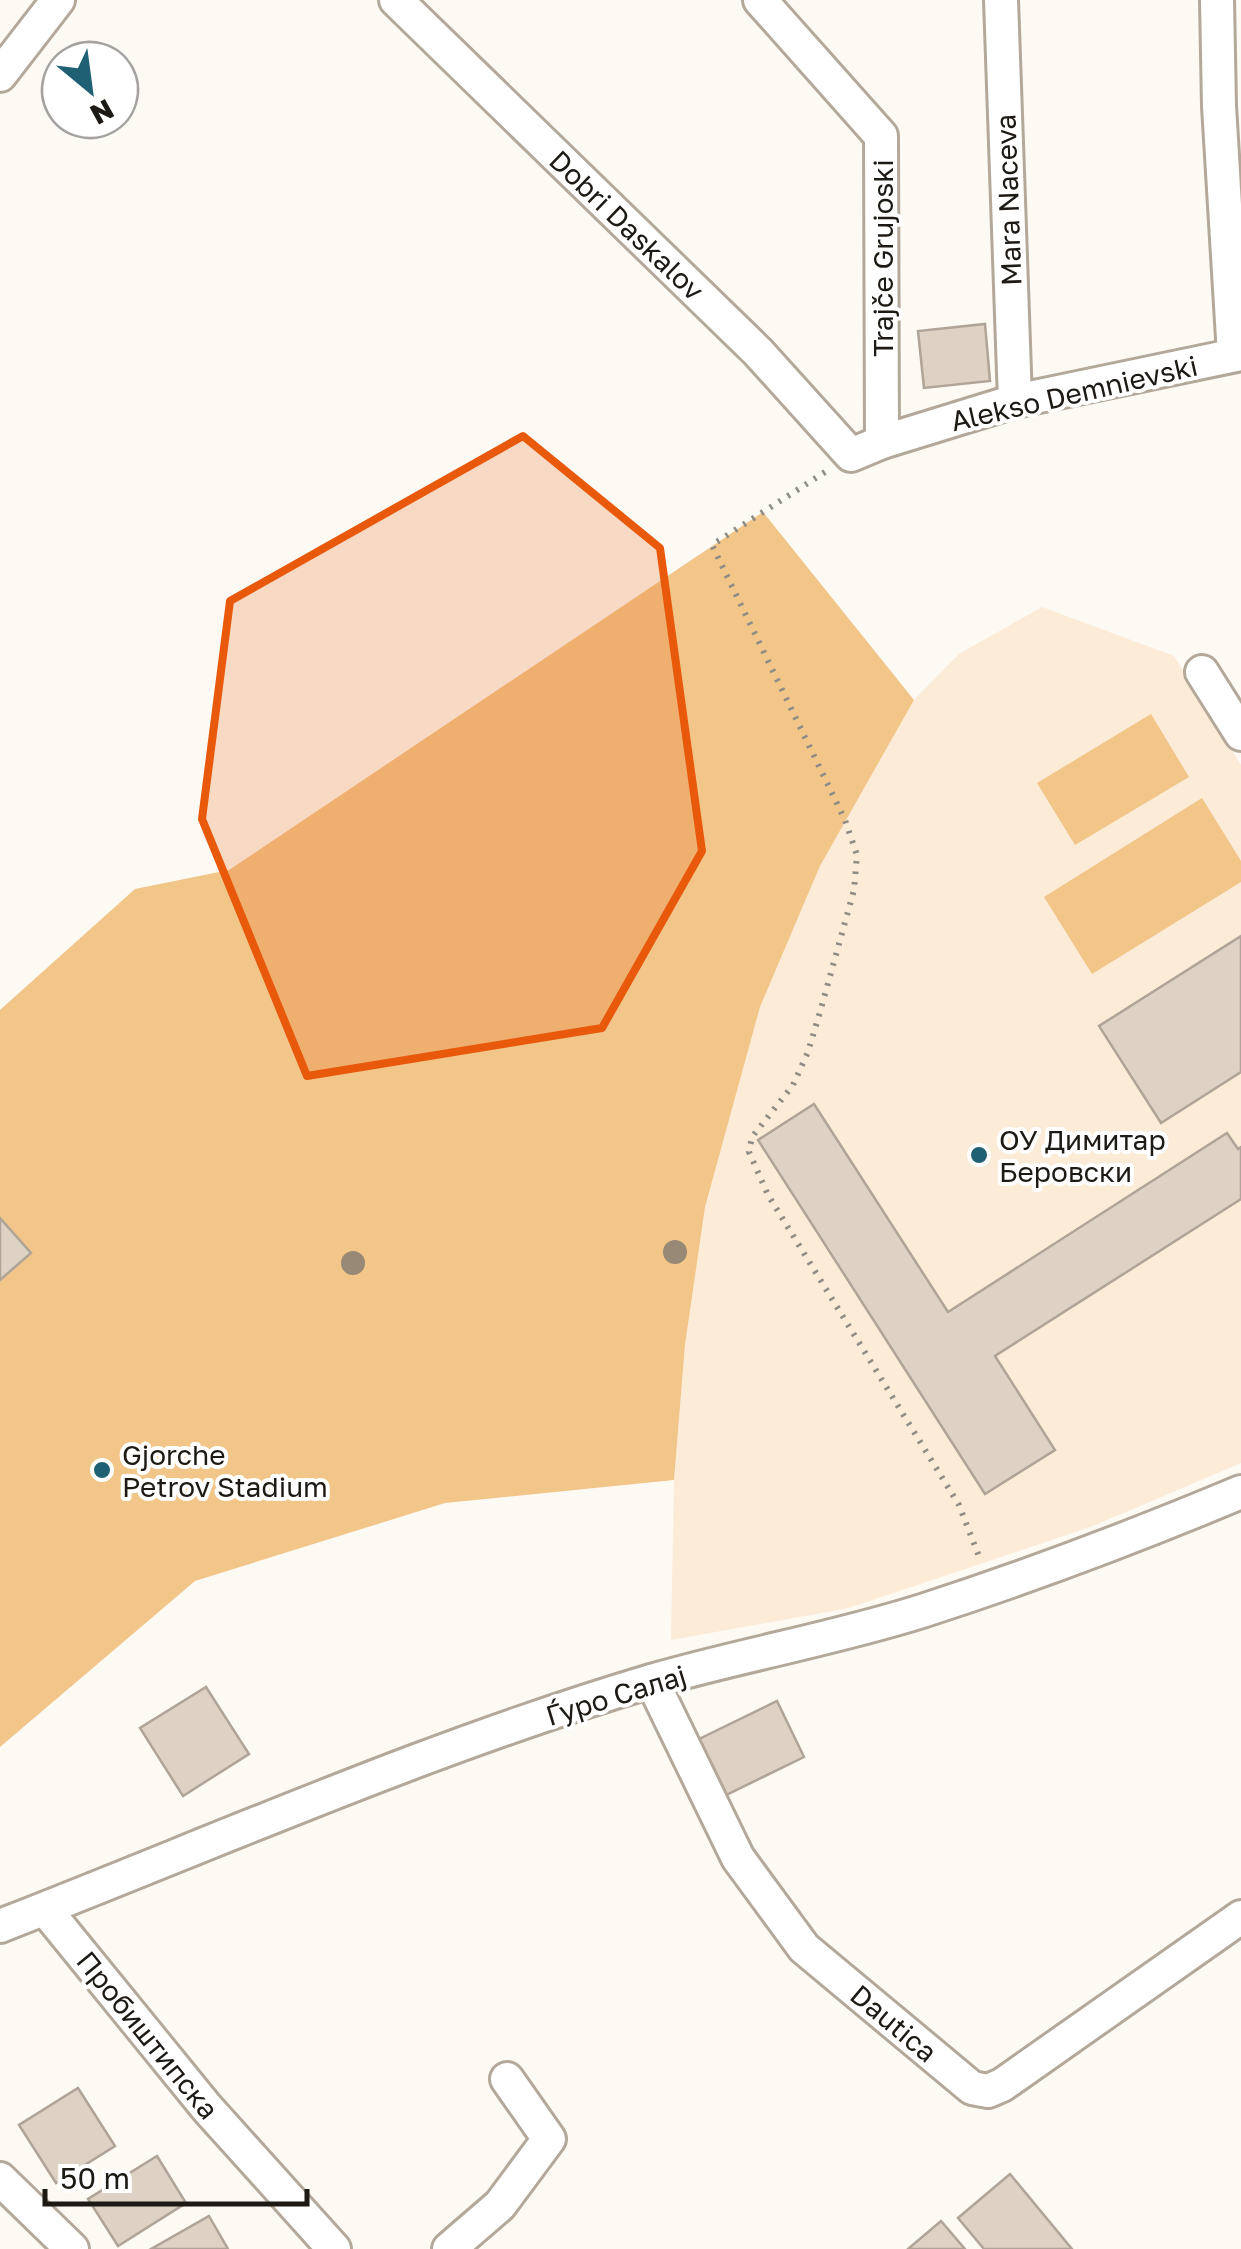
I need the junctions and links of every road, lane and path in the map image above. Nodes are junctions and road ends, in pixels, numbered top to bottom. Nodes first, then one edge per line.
1 (58, 0) edge
2 (396, 0) edge
3 (760, 0) edge
4 (1001, 0) edge
5 (1217, 0) edge
6 (0, 75) edge
7 (1237, 355) edge
8 (1015, 401) junction
9 (882, 442) junction
10 (852, 456) junction
11 (1202, 672) dead end
12 (1241, 734) edge
13 (1241, 1492) edge
14 (988, 1588) junction
15 (652, 1681) junction
16 (45, 1908) junction
17 (1241, 1916) edge
18 (0, 1926) edge
19 (507, 2079) dead end
20 (0, 2179) edge
21 (72, 2249) edge
22 (334, 2249) edge
23 (449, 2249) edge

1 - 6 street
2 - 10 street, Dobri Daskalov
3 - 9 street, Trajče Grujoski
4 - 8 street, Mara Naceva
5 - 7 street
7 - 8 street, Alekso Demnievski
8 - 9 street, Alekso Demnievski
9 - 10 street, Alekso Demnievski
10 - 14 path
11 - 12 street
13 - 14 street, Ѓуро Салај
14 - 15 street, Ѓуро Салај
15 - 16 street, Ѓуро Салај
15 - 17 street, Dautica
16 - 18 street, Ѓуро Салај
16 - 22 street, Пробиштипска
19 - 23 street
20 - 21 street

